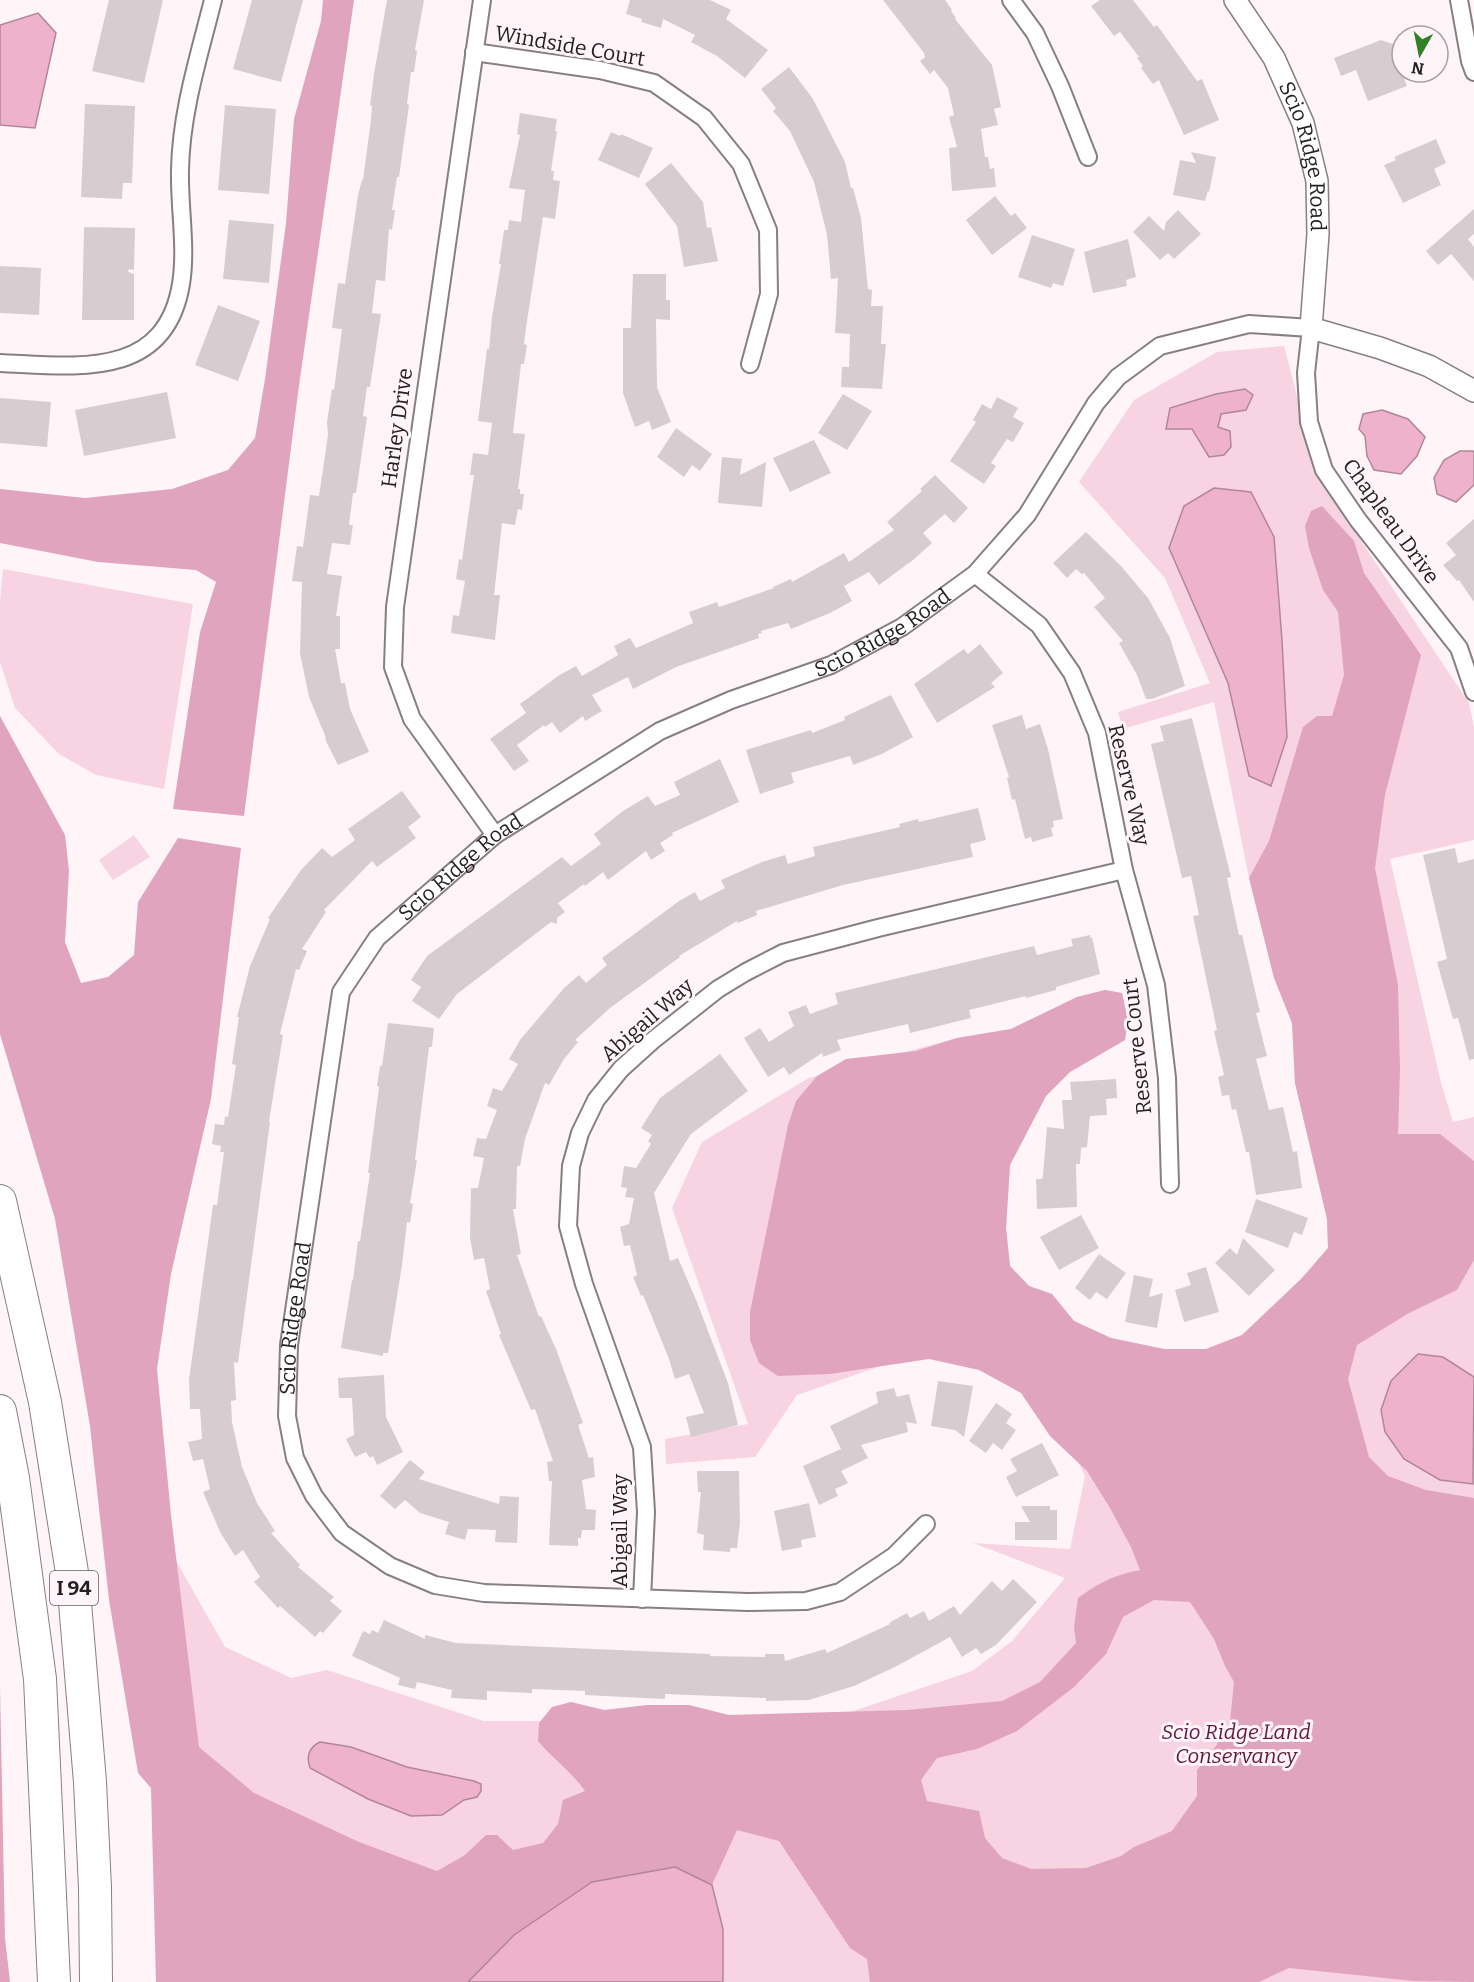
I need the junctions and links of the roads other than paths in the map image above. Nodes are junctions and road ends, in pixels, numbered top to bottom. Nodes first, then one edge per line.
1 (213, 0) edge
2 (482, 0) edge
3 (1011, 0) edge
4 (1235, 0) edge
5 (1459, 0) edge
6 (474, 52) junction
7 (1474, 72) edge
8 (1088, 157) dead end
9 (1311, 328) junction
10 (0, 363) edge
11 (750, 364) dead end
12 (1474, 391) edge
13 (975, 574) junction
14 (1474, 692) edge
15 (495, 835) junction
16 (1124, 870) junction
17 (1170, 1184) dead end
18 (0, 1201) edge
19 (0, 1411) edge
20 (926, 1524) dead end
21 (642, 1599) junction
22 (54, 1982) edge
23 (96, 1982) edge

1 - 10 street
2 - 6 street, Harley Drive
3 - 8 street
4 - 9 street, Scio Ridge Road
5 - 7 street
6 - 11 street, Windside Court
6 - 15 street, Harley Drive
9 - 12 street, Scio Ridge Road
9 - 13 street, Scio Ridge Road
9 - 14 street, Chapleau Drive
13 - 15 street, Scio Ridge Road
13 - 16 street, Reserve Way
15 - 21 street, Scio Ridge Road
16 - 17 street, Reserve Court
16 - 21 street, Abigail Way
18 - 23 highway, I 94
19 - 22 highway, I 94
20 - 21 street, Scio Ridge Road

